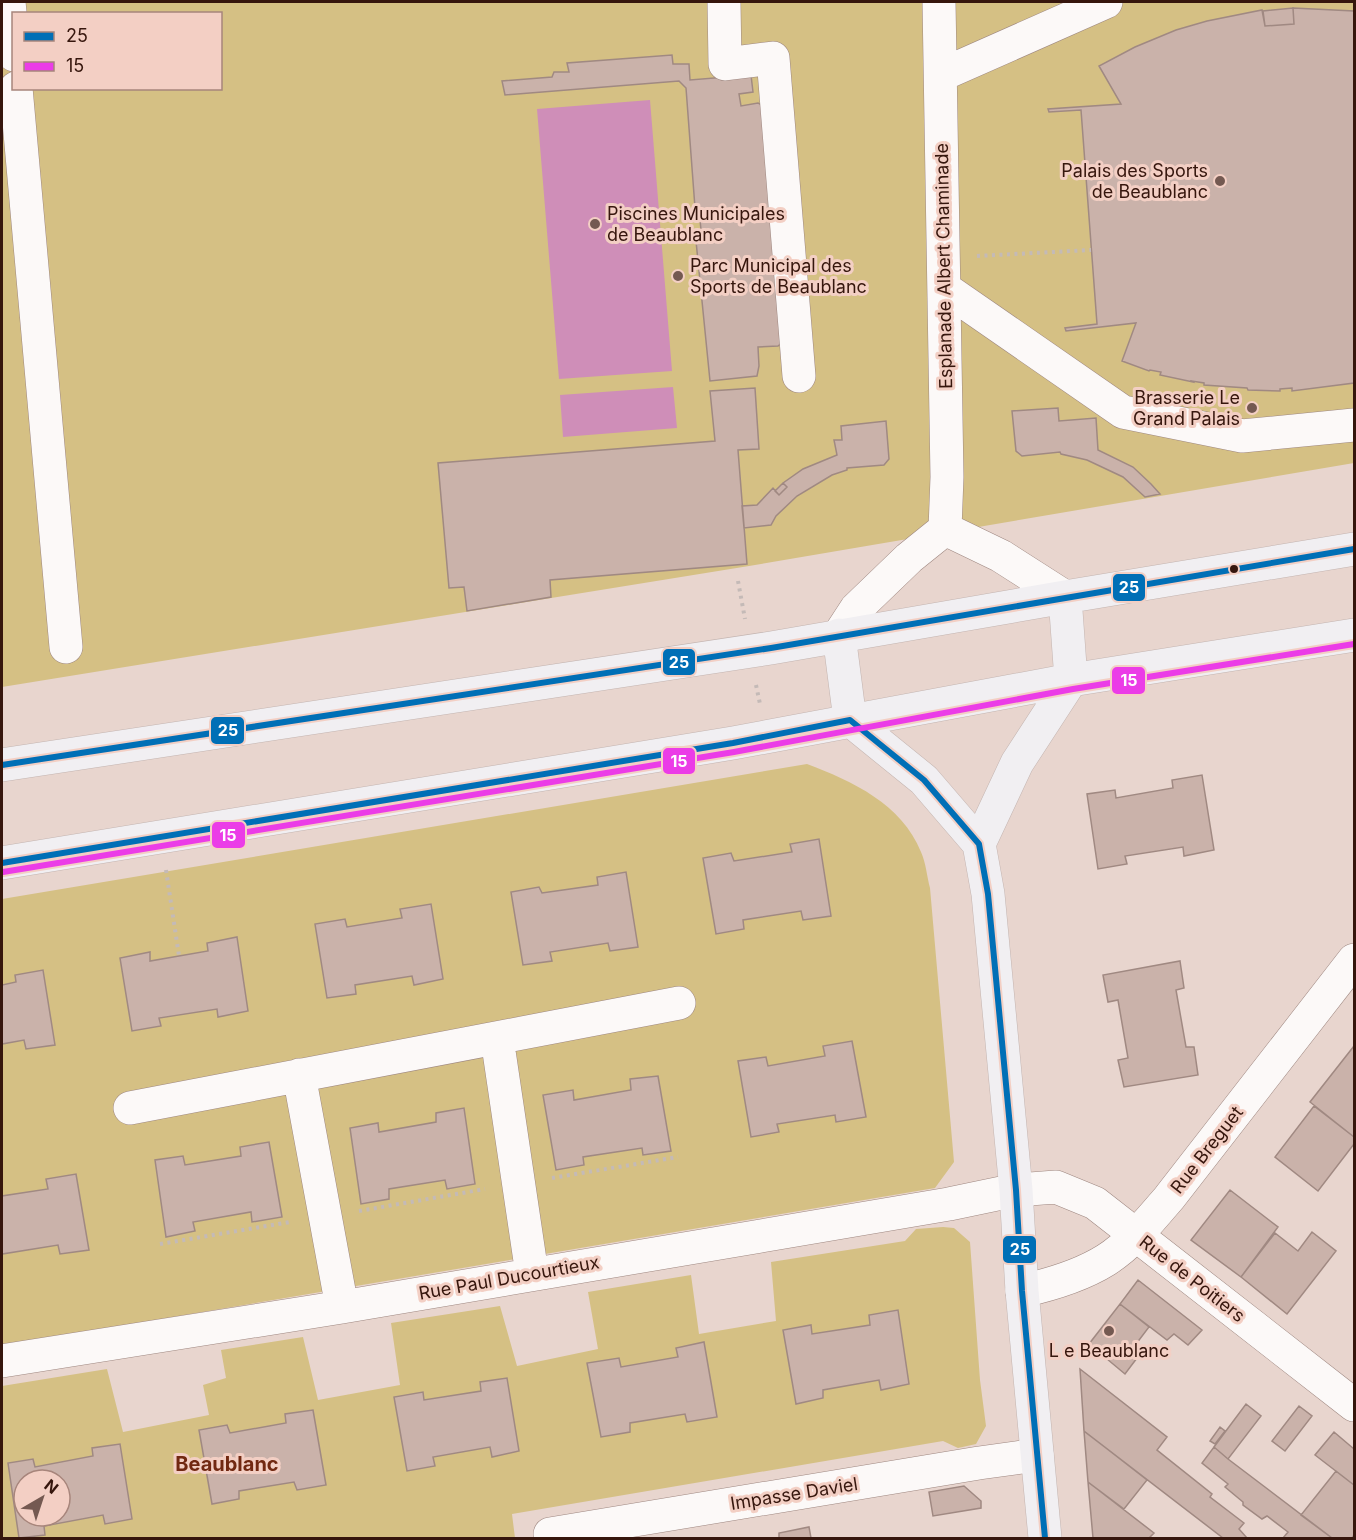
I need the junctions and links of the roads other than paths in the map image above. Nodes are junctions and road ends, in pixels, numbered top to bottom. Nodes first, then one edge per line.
1 (9, 2) edge
2 (724, 2) edge
3 (939, 2) edge
4 (1106, 2) edge
5 (12, 34) edge
6 (941, 75) junction
7 (16, 90) edge
8 (944, 273) junction
9 (798, 376) dead end
10 (1354, 424) edge
11 (945, 530) junction
12 (1354, 549) edge
13 (1065, 597) junction
14 (839, 635) junction
15 (1354, 635) edge
16 (66, 647) dead end
17 (1071, 680) junction
18 (850, 720) junction
19 (2, 765) edge
20 (979, 844) junction
21 (2, 863) edge
22 (1354, 960) edge
23 (679, 1003) dead end
24 (497, 1038) junction
25 (299, 1075) junction
26 (130, 1108) dead end
27 (1016, 1190) junction
28 (1136, 1235) junction
29 (532, 1274) junction
30 (1022, 1291) junction
31 (342, 1307) junction
32 (2, 1361) edge
33 (1354, 1405) edge
34 (1037, 1455) junction
35 (550, 1534) dead end
36 (1045, 1539) edge

1 - 5 street
2 - 9 street
3 - 6 street, Esplanade Albert Chaminade
4 - 6 street
6 - 8 street, Esplanade Albert Chaminade
7 - 16 street
8 - 10 street
8 - 11 street, Esplanade Albert Chaminade
11 - 13 street
11 - 14 street
12 - 13 main road
13 - 14 main road
13 - 17 main road
14 - 18 main road
14 - 19 main road
15 - 17 main road
17 - 18 main road
17 - 20 main road
18 - 20 main road
18 - 21 main road
20 - 27 main road
22 - 28 street, Rue Breguet
23 - 24 street
24 - 25 street
24 - 29 street
25 - 26 street
25 - 31 street
27 - 28 street, Rue de Poitiers
27 - 29 street, Rue Paul Ducourtieux
27 - 30 main road
28 - 30 street, Rue Breguet
28 - 33 street, Rue de Poitiers
29 - 31 street, Rue Paul Ducourtieux
30 - 34 main road
31 - 32 street, Rue Paul Ducourtieux
34 - 35 street, Impasse Daviel
34 - 36 main road

